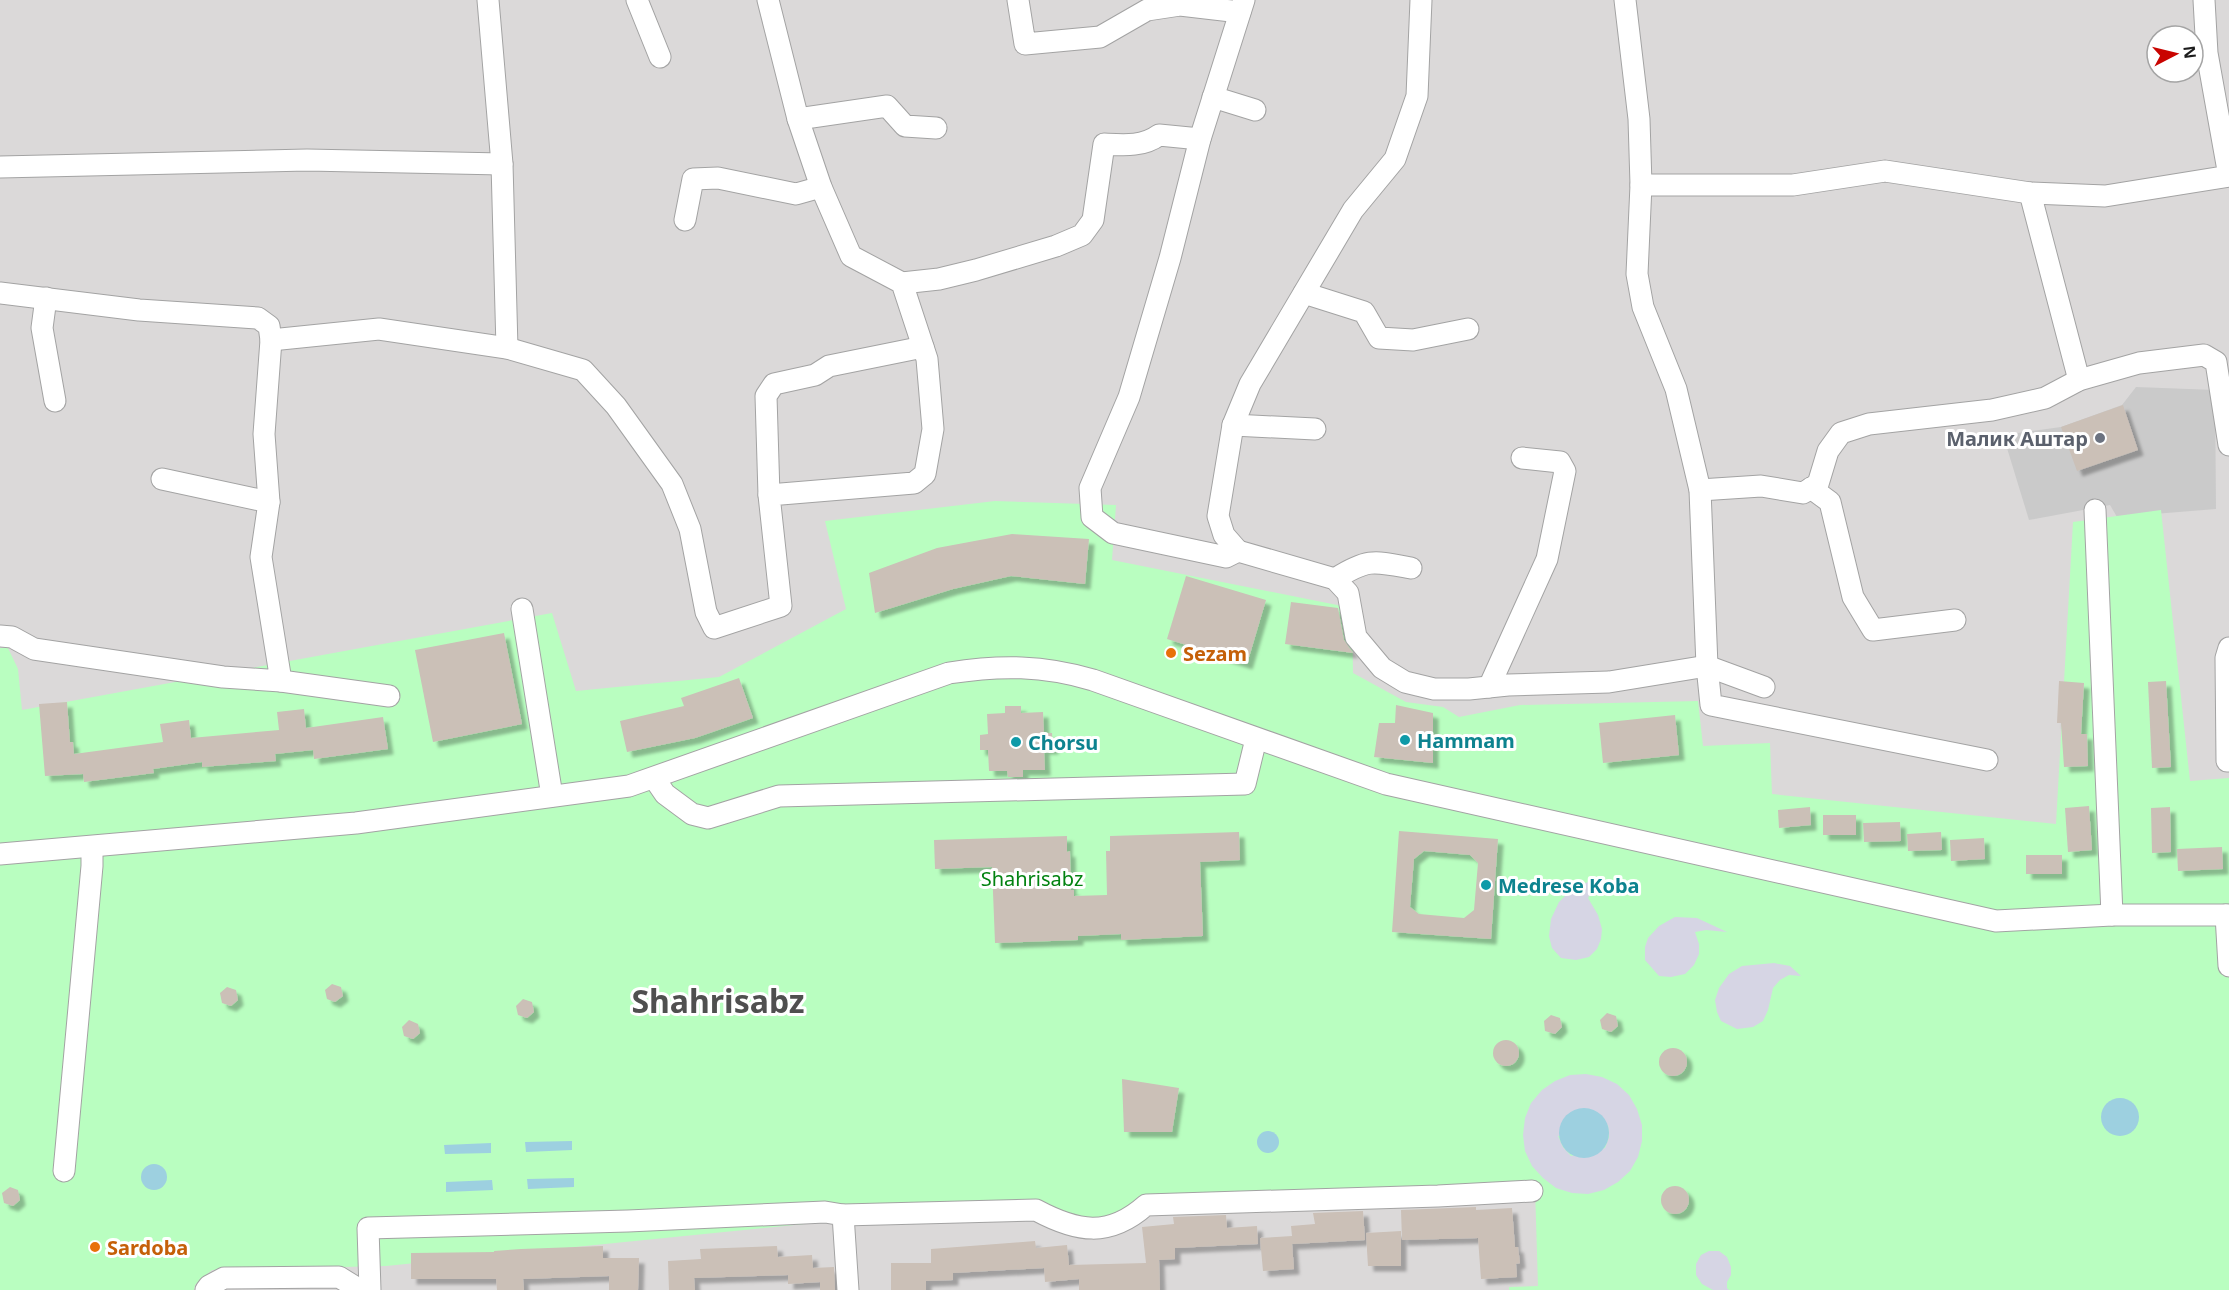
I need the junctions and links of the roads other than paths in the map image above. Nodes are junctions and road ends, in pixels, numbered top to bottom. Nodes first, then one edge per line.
1 (488, 0) edge
2 (637, 0) edge
3 (768, 0) edge
4 (1018, 0) edge
5 (1421, 0) edge
6 (1625, 0) edge
7 (2204, 0) edge
8 (1242, 6) edge
9 (660, 57) dead end
10 (1213, 97) junction
11 (1255, 110) dead end
12 (798, 119) junction
13 (936, 129) dead end
14 (1200, 138) junction
15 (502, 164) junction
16 (0, 167) edge
17 (1641, 185) junction
18 (821, 187) junction
19 (2030, 192) junction
20 (685, 220) dead end
21 (902, 283) junction
22 (0, 293) edge
23 (1304, 293) junction
24 (46, 298) junction
25 (1468, 329) dead end
26 (272, 340) junction
27 (923, 347) junction
28 (507, 348) junction
29 (2079, 380) junction
30 (55, 401) dead end
31 (1233, 425) junction
32 (1315, 429) dead end
33 (2229, 445) edge
34 (1522, 458) dead end
35 (162, 478) dead end
36 (1811, 488) junction
37 (1700, 490) junction
38 (769, 495) junction
39 (269, 501) junction
40 (2095, 510) dead end
41 (1238, 551) junction
42 (1411, 568) dead end
43 (1335, 579) junction
44 (522, 609) dead end
45 (1955, 620) dead end
46 (0, 636) edge
47 (2229, 648) edge
48 (1707, 666) junction
49 (281, 681) junction
50 (1489, 687) junction
51 (1764, 687) dead end
52 (389, 696) dead end
53 (1256, 739) junction
54 (1987, 760) dead end
55 (2229, 760) edge
56 (654, 778) junction
57 (552, 796) junction
58 (92, 847) junction
59 (0, 854) edge
60 (2112, 915) junction
61 (2228, 915) edge
62 (2229, 966) edge
63 (64, 1171) dead end
64 (1532, 1191) dead end
65 (843, 1215) junction
66 (206, 1290) edge
67 (360, 1290) edge
68 (370, 1290) edge
69 (848, 1290) edge

1 - 15 street
2 - 9 street
3 - 12 street
4 - 8 street
5 - 23 street
6 - 17 street
7 - 19 street
8 - 10 street
10 - 11 street
10 - 14 street
12 - 13 street
12 - 18 street
14 - 21 street
14 - 41 street
15 - 16 street
15 - 28 street
17 - 19 street
17 - 37 street
18 - 20 street
18 - 21 street
19 - 29 street
21 - 27 street
22 - 24 street
23 - 25 street
23 - 31 street
24 - 26 street
24 - 30 street
26 - 28 street
26 - 39 street
27 - 38 street
27 - 38 street
28 - 38 street
29 - 33 street
29 - 36 street
31 - 32 street
31 - 41 street
34 - 50 street
35 - 39 street
36 - 37 street
36 - 45 street
37 - 48 street
39 - 49 street
40 - 60 street
41 - 43 street
42 - 43 street
43 - 50 street
44 - 57 street
46 - 49 street
47 - 55 street
48 - 50 street
48 - 51 street
48 - 54 street
49 - 52 street
53 - 56 street
53 - 56 street
53 - 60 street
56 - 57 street
57 - 58 street
58 - 59 street
58 - 63 street
60 - 61 street
61 - 62 street
64 - 65 street
65 - 68 street
65 - 69 street
66 - 67 street

